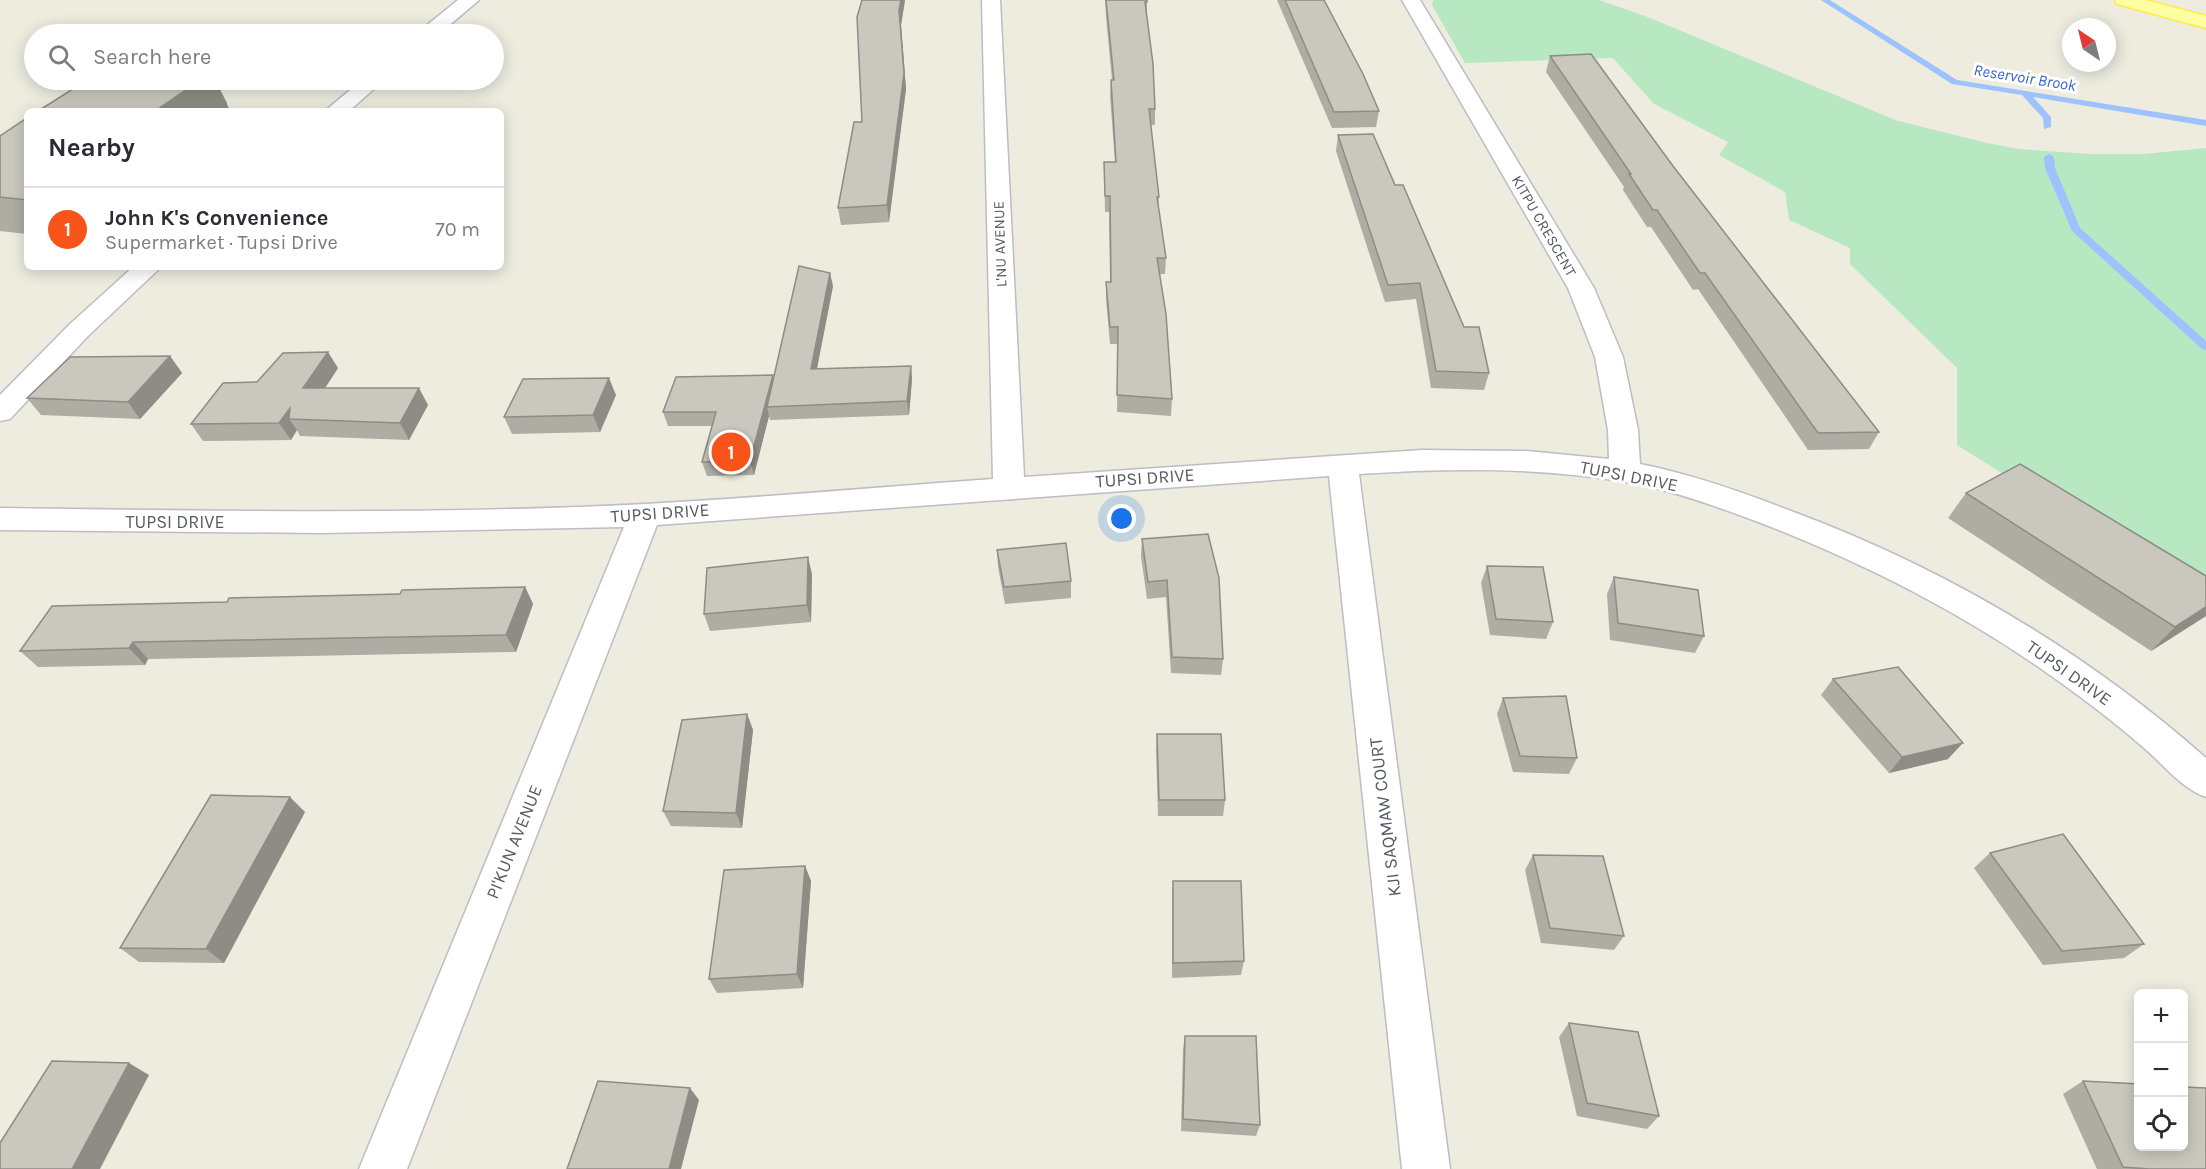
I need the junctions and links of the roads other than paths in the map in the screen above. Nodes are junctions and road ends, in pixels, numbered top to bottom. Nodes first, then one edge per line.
1 (470, 0) edge
2 (991, 0) edge
3 (1411, 0) edge
4 (2124, 0) edge
5 (2206, 22) edge
6 (440, 24) edge
7 (362, 90) edge
8 (340, 108) edge
9 (145, 270) edge
10 (0, 412) edge
11 (1343, 465) junction
12 (1625, 471) junction
13 (1009, 488) junction
14 (645, 515) junction
15 (0, 519) edge
16 (2206, 781) edge
17 (383, 1169) edge
18 (1426, 1169) edge

1 - 6 street
2 - 13 street, L'NU AVENUE
3 - 12 street, KITPU CRESCENT
4 - 5 main road
7 - 8 street
9 - 10 street
11 - 12 street, TUPSI DRIVE
11 - 13 street, TUPSI DRIVE
11 - 18 street, KJI SAQMAW COURT
12 - 16 street, TUPSI DRIVE
13 - 14 street, TUPSI DRIVE
14 - 15 street, TUPSI DRIVE
14 - 17 street, PI'KUN AVENUE

